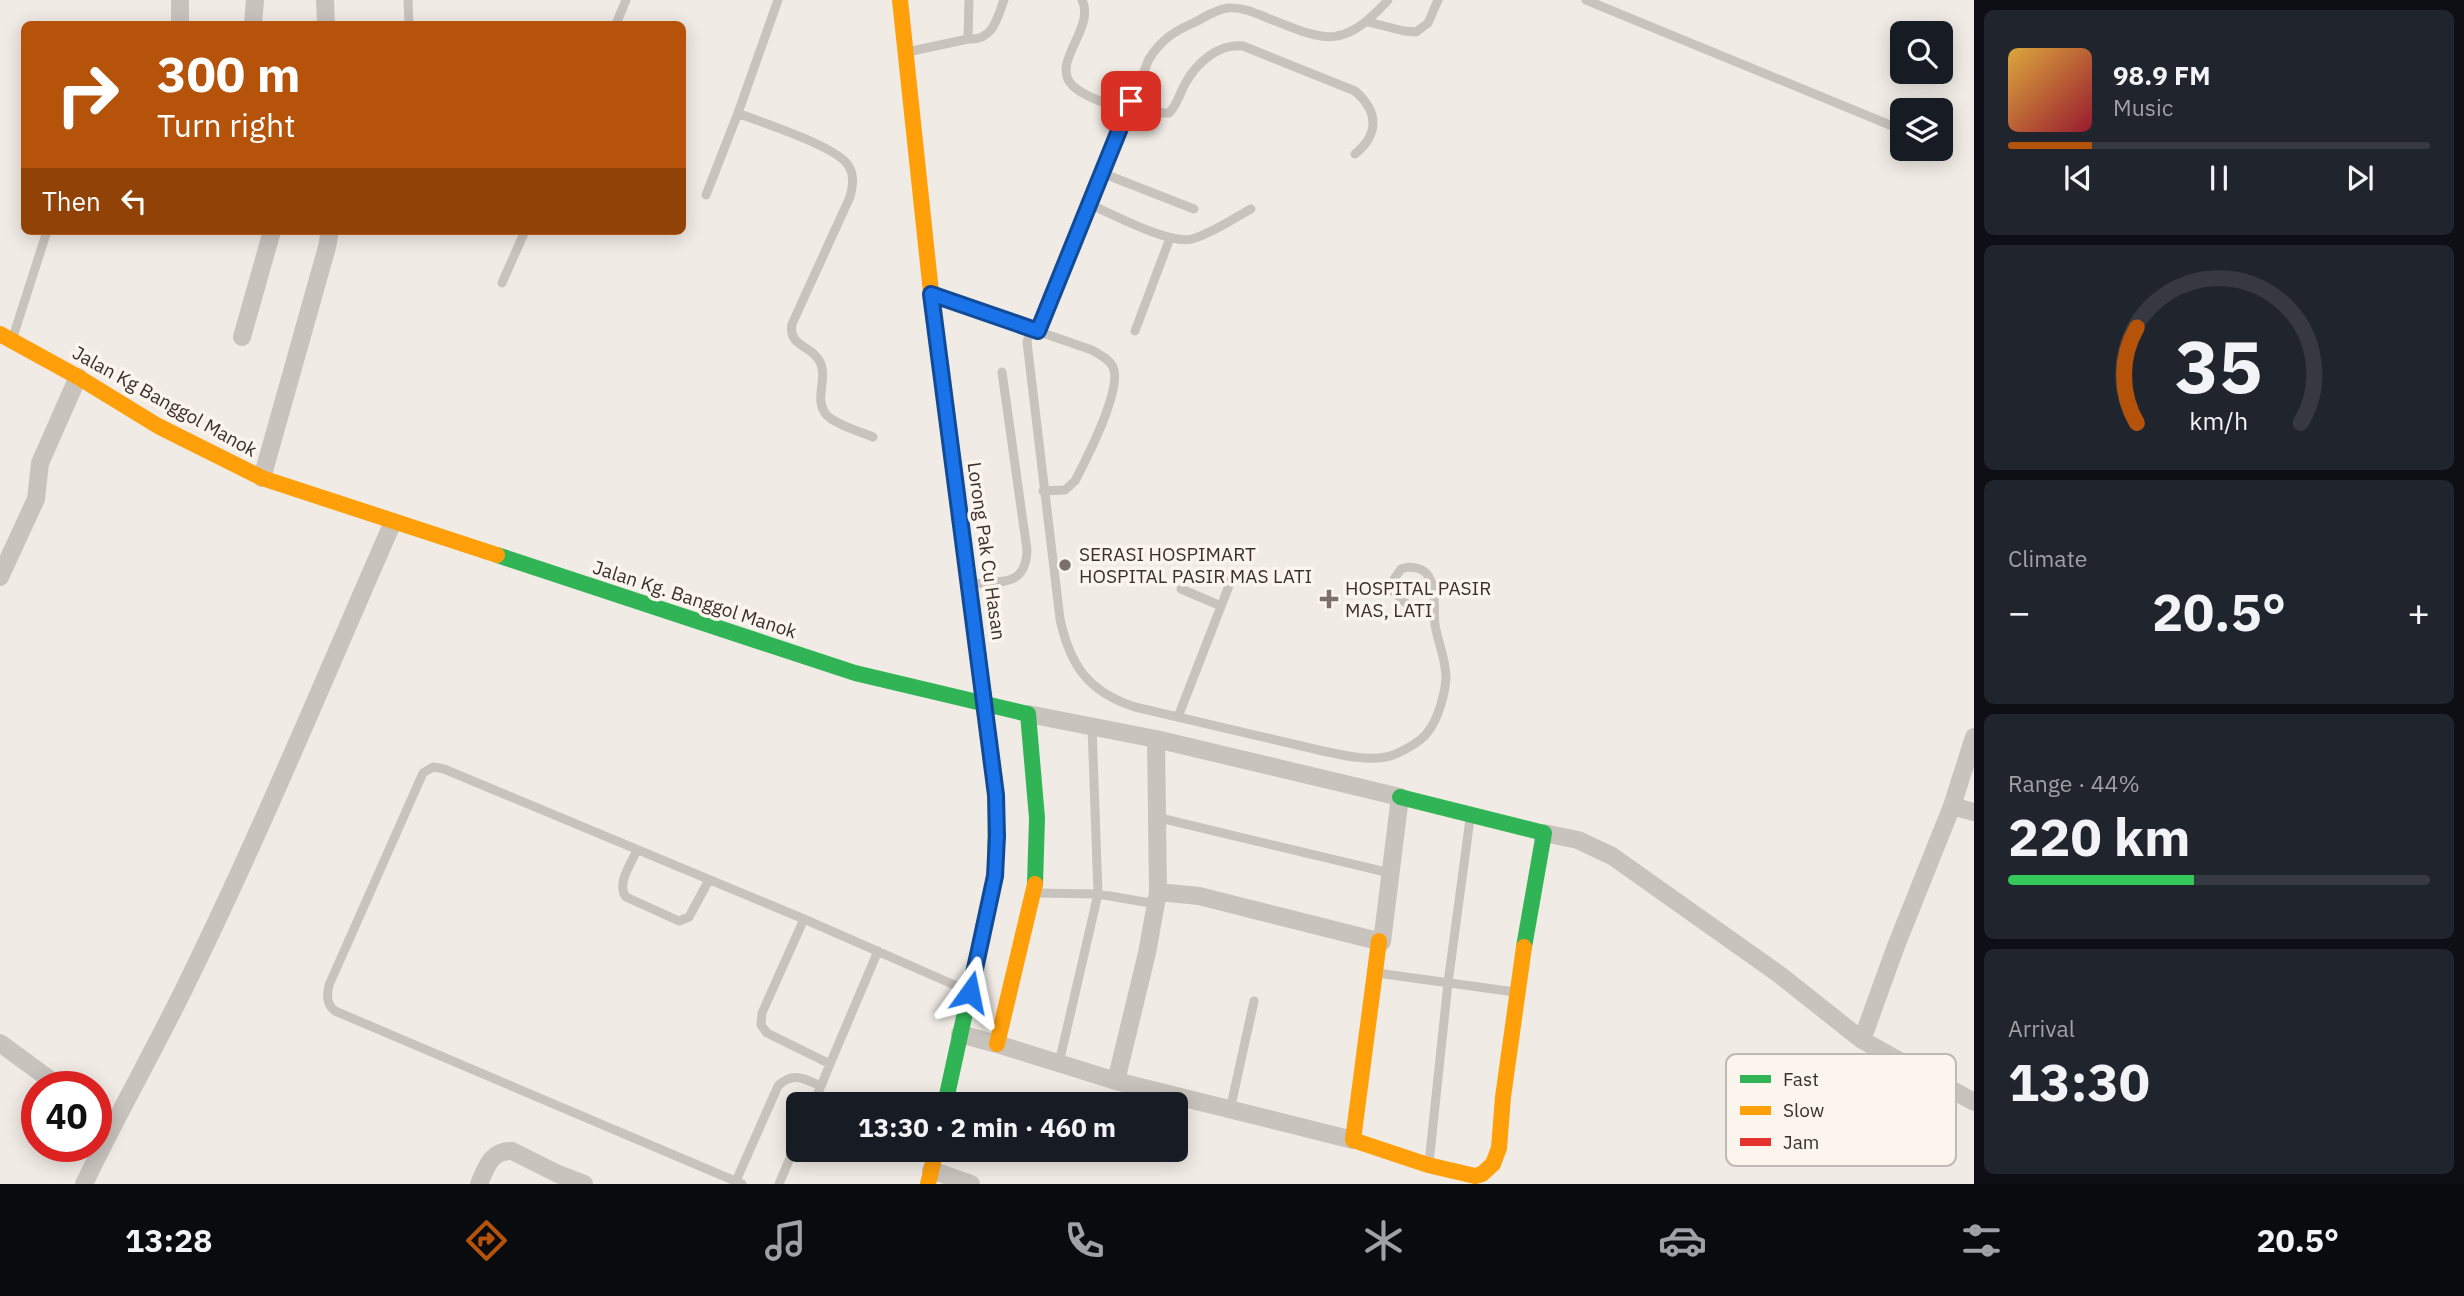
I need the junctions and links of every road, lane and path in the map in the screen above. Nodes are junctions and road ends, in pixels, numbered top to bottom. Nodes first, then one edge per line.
1 (180, 0) edge
2 (255, 0) edge
3 (325, 0) edge
4 (408, 0) edge
5 (626, 0) edge
6 (778, 0) edge
7 (900, 0) edge
8 (969, 0) edge
9 (1004, 0) edge
10 (1082, 0) edge
11 (1388, 0) edge
12 (1586, 0) edge
13 (1436, 2) edge
14 (1611, 5) edge
15 (180, 21) edge
16 (253, 21) edge
17 (326, 21) edge
18 (409, 21) edge
19 (617, 21) edge
20 (1368, 22) junction
21 (968, 39) junction
22 (906, 52) junction
23 (1131, 101) junction
24 (1127, 112) junction
25 (738, 113) junction
26 (1890, 125) edge
27 (1355, 154) dead end
28 (1102, 173) junction
29 (706, 195) dead end
30 (1089, 204) junction
31 (1194, 209) dead end
32 (1251, 209) dead end
33 (45, 235) edge
34 (271, 235) edge
35 (329, 235) edge
36 (523, 235) edge
37 (1170, 238) junction
38 (502, 283) dead end
39 (931, 294) junction
40 (1034, 329) junction
41 (1135, 331) dead end
42 (242, 337) dead end
43 (6, 338) edge
44 (1002, 372) dead end
45 (78, 377) junction
46 (873, 437) dead end
47 (262, 478) junction
48 (1043, 491) junction
49 (393, 522) junction
50 (0, 577) edge
51 (1232, 578) dead end
52 (970, 584) junction
53 (1181, 589) dead end
54 (1221, 606) junction
55 (1433, 611) junction
56 (986, 706) junction
57 (1028, 714) junction
58 (1178, 717) junction
59 (1092, 726) junction
60 (1974, 737) edge
61 (1156, 739) junction
62 (1400, 797) junction
63 (1952, 806) junction
64 (1974, 812) edge
65 (1471, 815) junction
66 (1156, 817) junction
67 (1544, 833) junction
68 (637, 850) junction
69 (1390, 873) junction
70 (709, 880) junction
71 (1034, 892) junction
72 (1098, 894) junction
73 (1157, 898) junction
74 (804, 919) junction
75 (1379, 942) junction
76 (878, 951) junction
77 (1375, 973) junction
78 (1448, 983) junction
79 (970, 992) junction
80 (1517, 993) junction
81 (1254, 1001) dead end
82 (960, 1034) junction
83 (1862, 1040) junction
84 (0, 1042) edge
85 (997, 1044) junction
86 (1887, 1054) edge
87 (1059, 1063) junction
88 (830, 1064) junction
89 (39, 1071) edge
90 (1116, 1081) junction
91 (821, 1086) junction
92 (818, 1092) edge
93 (948, 1092) edge
94 (1956, 1092) edge
95 (1974, 1102) edge
96 (1230, 1110) junction
97 (112, 1125) edge
98 (1353, 1140) junction
99 (94, 1162) edge
100 (788, 1162) edge
101 (1428, 1164) junction
102 (930, 1177) edge
103 (556, 1179) edge
104 (739, 1183) edge
105 (84, 1184) edge
106 (479, 1184) edge
107 (584, 1184) edge
108 (779, 1184) edge
109 (971, 1184) edge

1 - 15 street
2 - 16 street
3 - 17 street
4 - 18 lane
5 - 19 lane
6 - 25 lane
7 - 22 street, Lorong Pak Cu Hasan
8 - 21 lane
9 - 21 lane
10 - 24 lane
11 - 20 lane
12 - 14 lane
13 - 20 lane
14 - 26 lane
20 - 23 lane
21 - 22 lane
22 - 39 street, Lorong Pak Cu Hasan
23 - 24 lane
23 - 27 lane
24 - 28 lane
25 - 29 lane
25 - 46 lane
28 - 30 lane
28 - 31 lane
30 - 37 lane
30 - 40 lane
32 - 37 lane
33 - 43 lane
34 - 42 street
35 - 47 street
36 - 38 lane
37 - 41 lane
39 - 40 lane
39 - 52 street, Lorong Pak Cu Hasan
40 - 48 lane
40 - 48 lane
43 - 45 street, Jalan Kg Banggol Manok
44 - 52 lane
45 - 47 street, Jalan Kg Banggol Manok
45 - 50 street
47 - 49 street, Jalan Kg Banggol Manok
48 - 58 lane
49 - 56 street, Jalan Kg. Banggol Manok
49 - 97 street
51 - 54 lane
52 - 56 street, Lorong Pak Cu Hasan
53 - 54 lane
54 - 58 lane
55 - 55 lane
55 - 58 lane
56 - 57 street, Jalan Kg. Banggol Manok
56 - 79 street, Lorong Pak Cu Hasan
57 - 59 street
57 - 71 street
59 - 61 street
59 - 72 lane
60 - 63 street
61 - 62 street
61 - 66 street
62 - 65 street
62 - 69 street
63 - 64 street
63 - 83 street
65 - 67 street
65 - 78 lane
66 - 69 lane
66 - 73 street
67 - 80 street
67 - 83 street
68 - 70 lane
68 - 70 lane
68 - 104 lane
69 - 75 street
70 - 74 lane
71 - 72 lane
71 - 85 street
72 - 73 lane
72 - 87 lane
73 - 75 street
73 - 90 street
74 - 76 lane
74 - 88 lane
75 - 77 street
76 - 79 lane
76 - 88 lane
77 - 78 lane
77 - 98 street
78 - 80 lane
78 - 101 lane
79 - 82 street, Lorong Pak Cu Hasan
80 - 101 street
81 - 96 lane
82 - 85 street
82 - 93 street, Lorong Pak Cu Hasan
83 - 86 street
84 - 89 street
85 - 87 street
87 - 90 street
88 - 91 lane
90 - 96 street
91 - 92 lane
91 - 104 lane
94 - 95 street
96 - 98 street
98 - 101 street
99 - 105 street
100 - 108 lane
102 - 109 street
103 - 106 street
103 - 107 street

